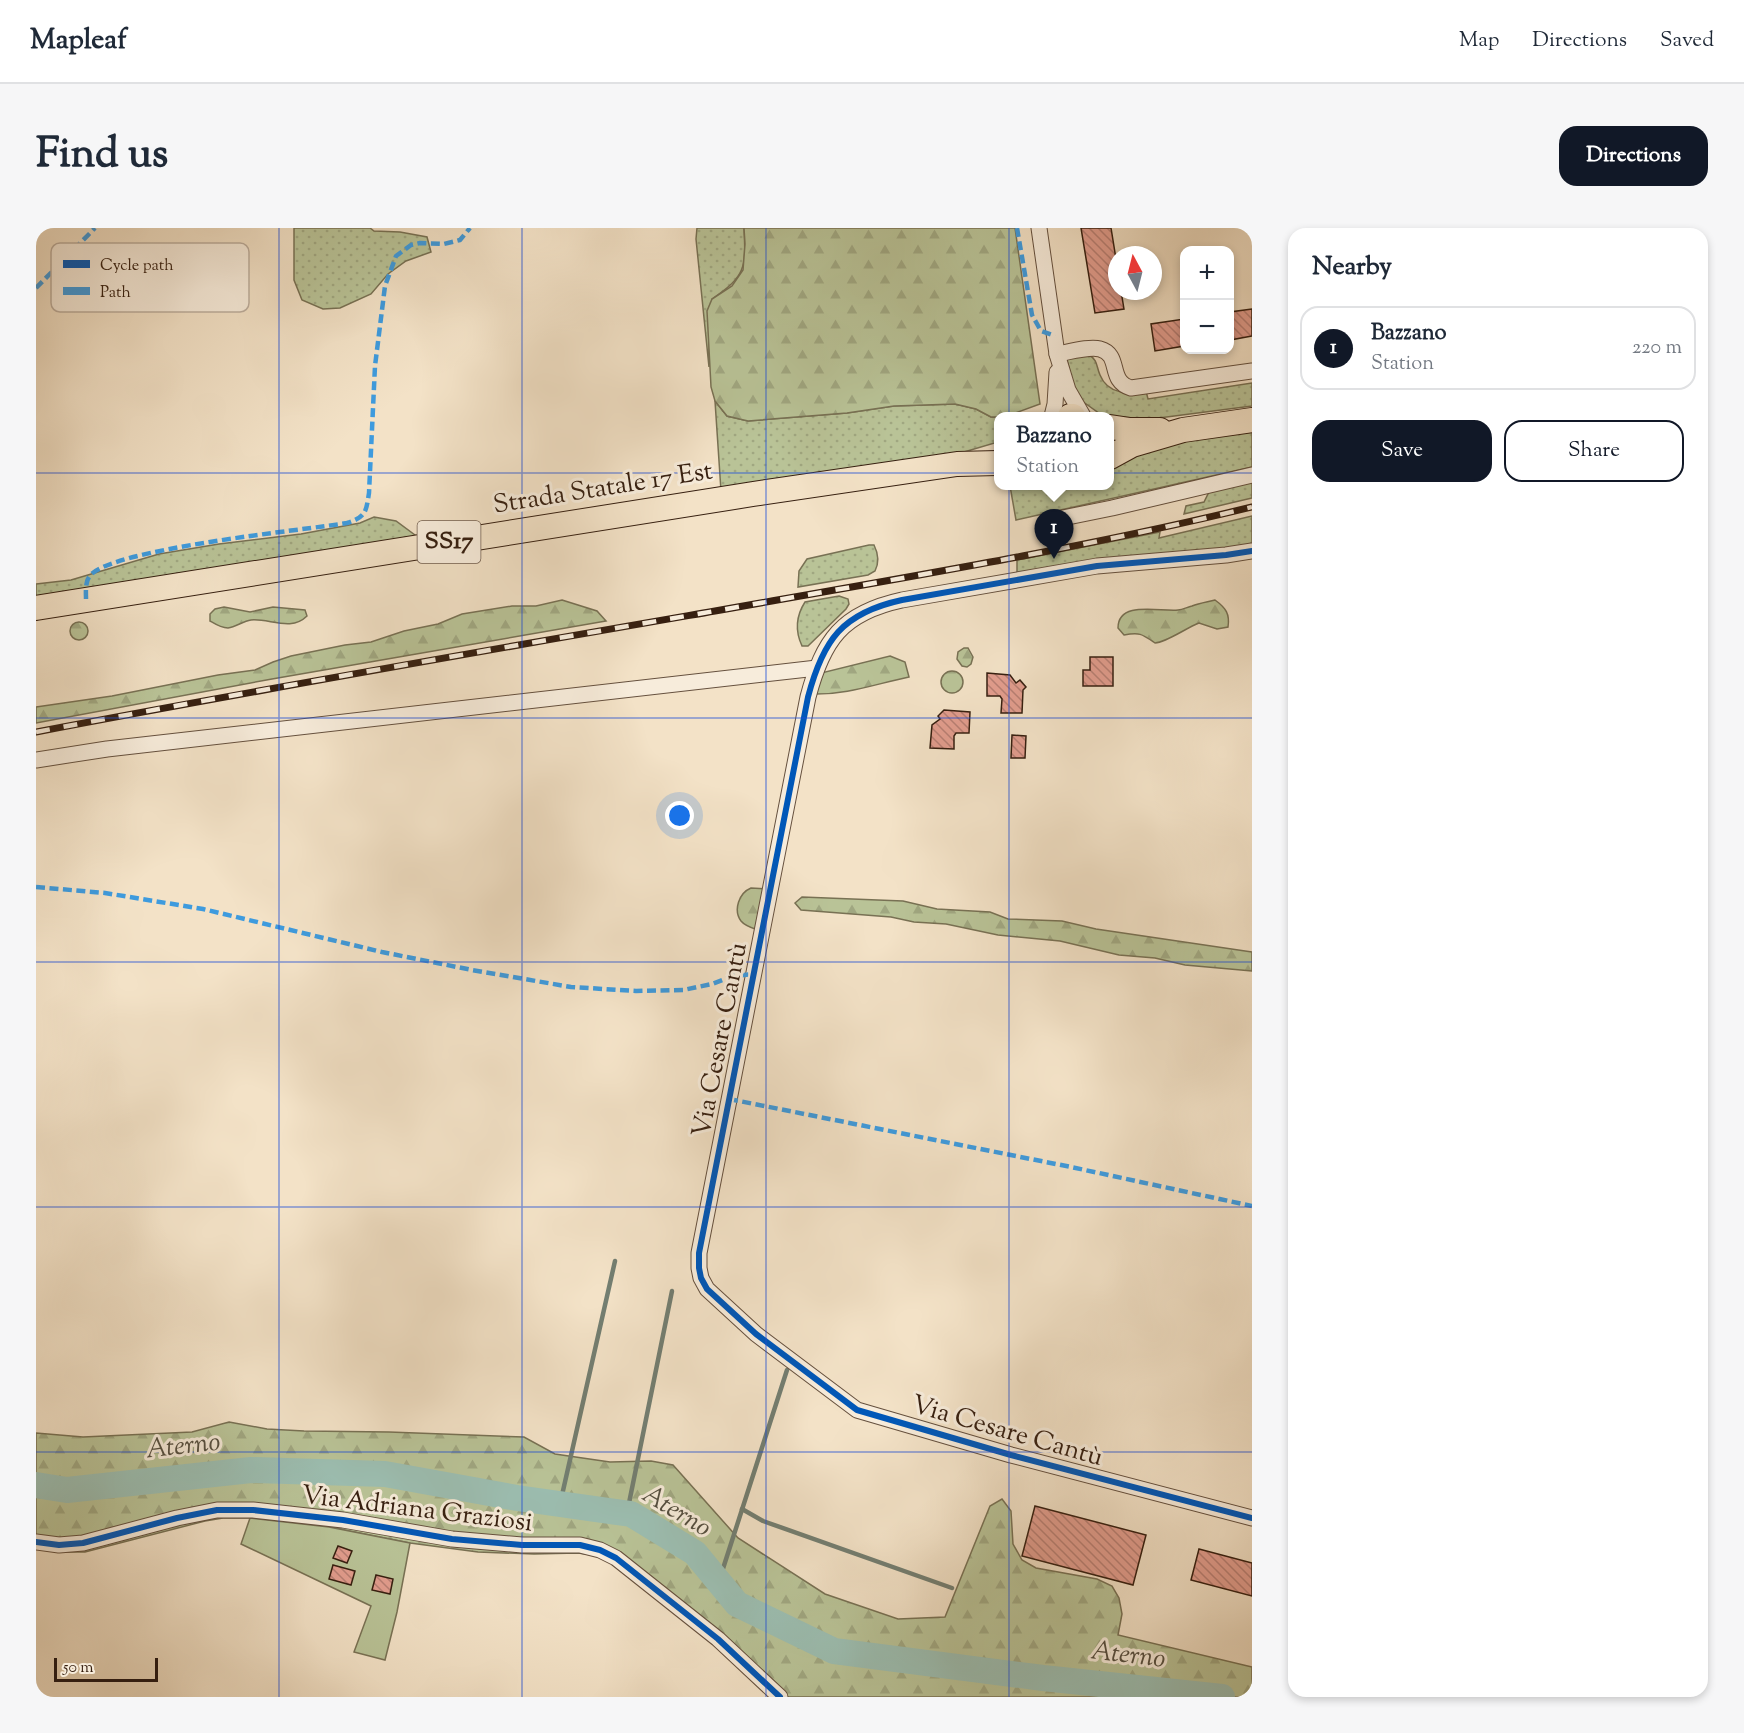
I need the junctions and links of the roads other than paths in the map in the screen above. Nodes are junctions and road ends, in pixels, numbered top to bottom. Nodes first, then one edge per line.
1 (1039, 228) edge
2 (1057, 354) junction
3 (1252, 370) edge
4 (1053, 412) edge
5 (1080, 412) edge
6 (1252, 420) edge
7 (1114, 427) edge
8 (1183, 430) junction
9 (994, 453) edge
10 (1114, 455) edge
11 (994, 463) edge
12 (957, 464) junction
13 (1252, 475) edge
14 (1053, 520) dead end
15 (1252, 551) edge
16 (39, 607) edge
17 (816, 668) junction
18 (36, 760) edge
19 (1252, 1518) edge
20 (36, 1542) edge
21 (780, 1697) edge

1 - 2 street
2 - 3 street
2 - 4 street
2 - 5 street
6 - 8 main road
7 - 8 main road
8 - 10 main road
9 - 12 main road, Strada Statale 17 Est / SS17
11 - 12 main road, Strada Statale 17 Est / SS17
12 - 16 main road, Strada Statale 17 Est / SS17
13 - 14 street
15 - 17 street, Via Cesare Cantù
17 - 18 street
17 - 19 street, Via Cesare Cantù
20 - 21 street, Via Adriana Graziosi

